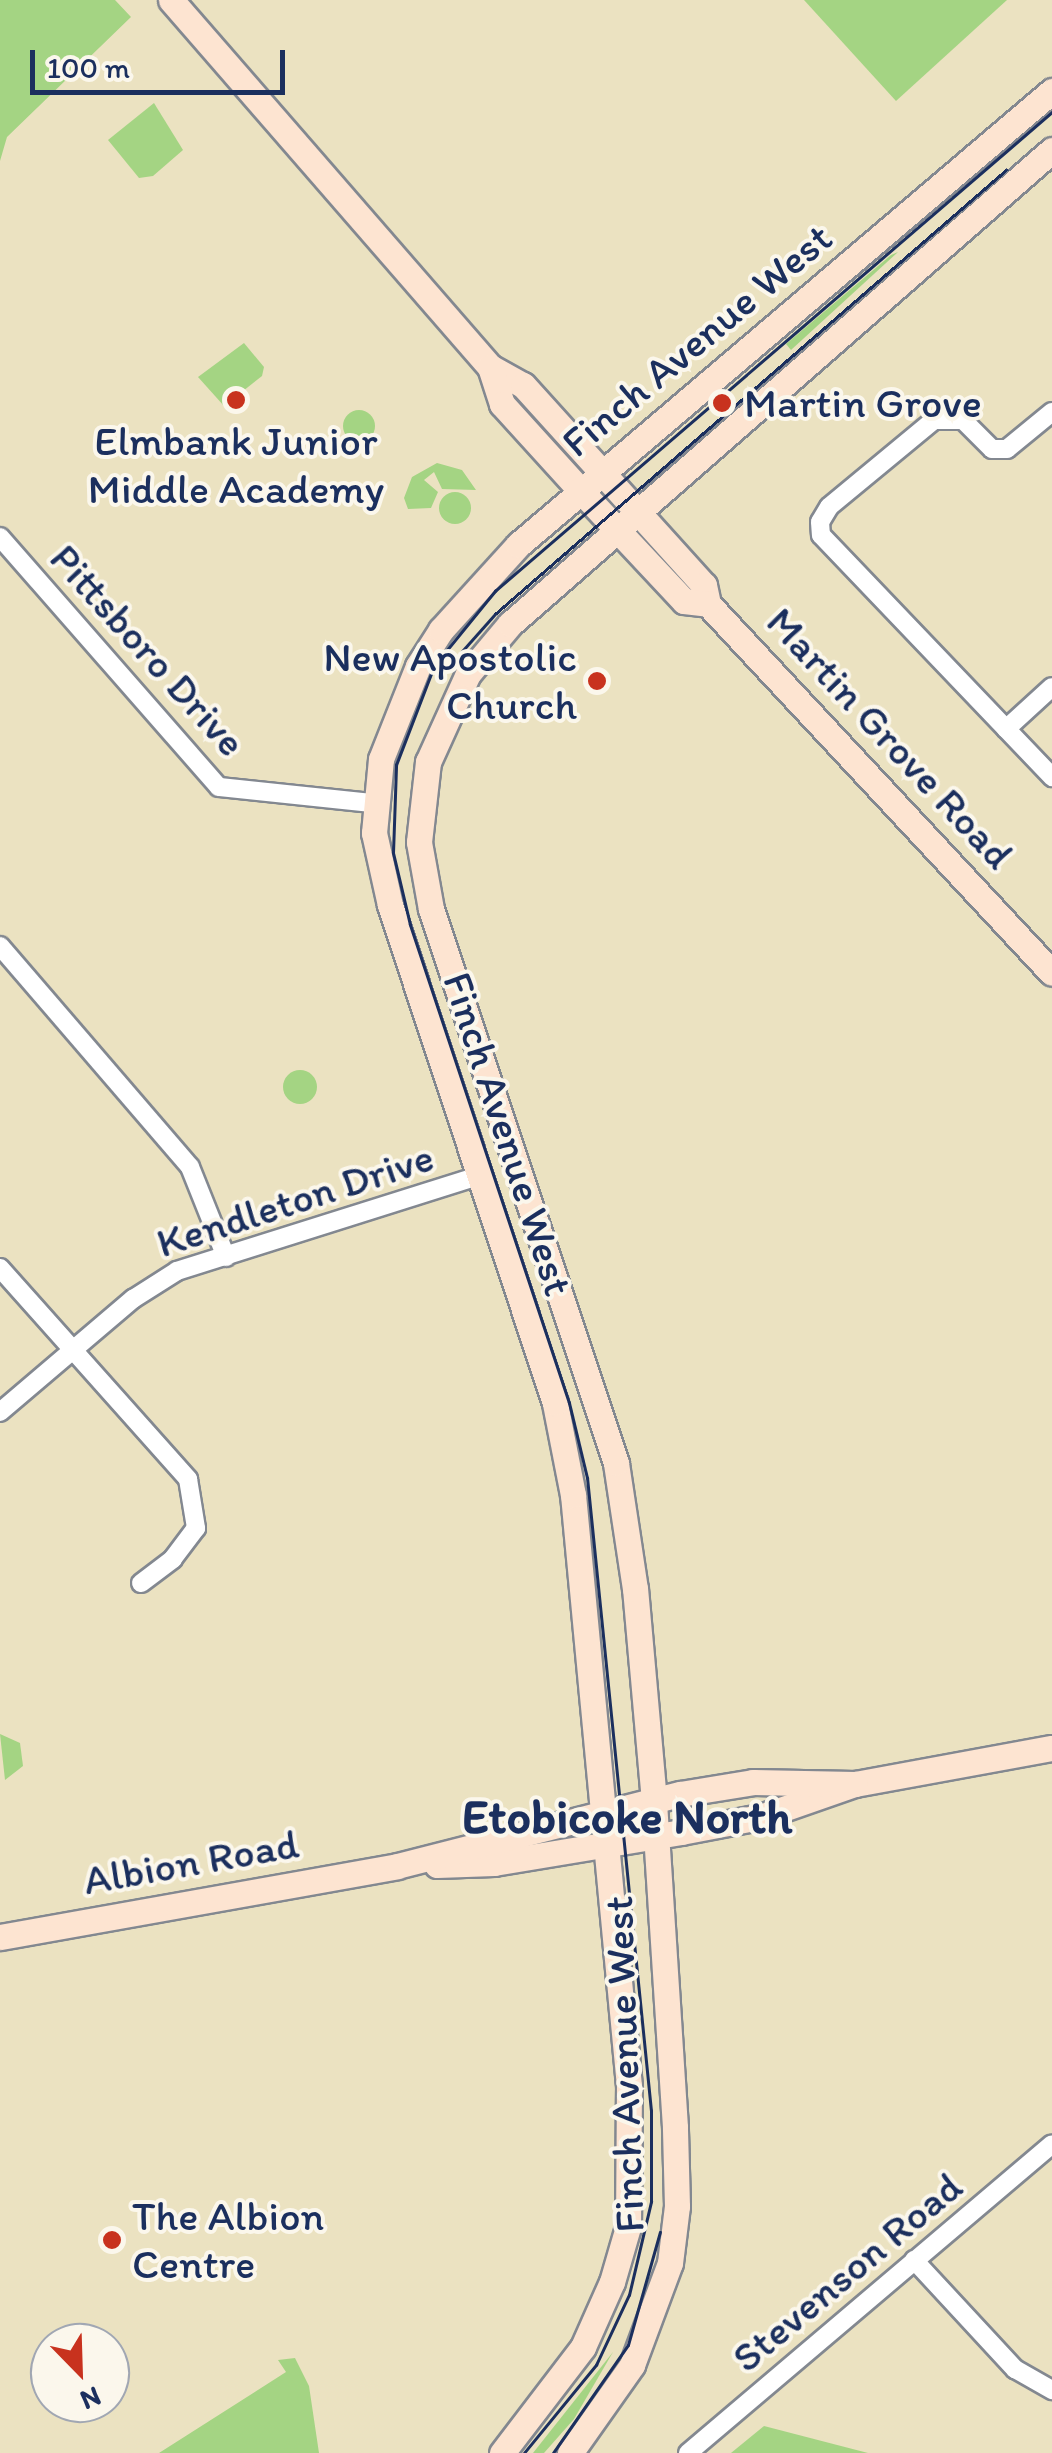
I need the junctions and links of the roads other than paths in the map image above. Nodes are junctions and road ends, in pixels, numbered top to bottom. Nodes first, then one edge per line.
1 (171, 0) edge
2 (1052, 91) edge
3 (1052, 150) edge
4 (490, 367) junction
5 (1052, 412) edge
6 (603, 472) junction
7 (580, 490) junction
8 (639, 513) junction
9 (618, 531) junction
10 (0, 537) edge
11 (708, 604) junction
12 (1052, 687) edge
13 (1006, 729) junction
14 (1052, 777) edge
15 (372, 803) junction
16 (0, 946) edge
17 (1052, 973) edge
18 (478, 1176) junction
19 (226, 1256) junction
20 (0, 1268) edge
21 (73, 1351) junction
22 (0, 1412) edge
23 (142, 1583) dead end
24 (1052, 1748) edge
25 (855, 1784) junction
26 (654, 1801) junction
27 (603, 1812) junction
28 (656, 1836) junction
29 (605, 1845) junction
30 (397, 1866) junction
31 (0, 1937) edge
32 (1052, 2144) edge
33 (914, 2260) junction
34 (1052, 2390) edge
35 (502, 2453) edge
36 (570, 2453) edge
37 (688, 2453) edge

1 - 4 main road, Martin Grove Road
2 - 6 main road, Finch Avenue West
3 - 8 main road, Finch Avenue West
4 - 6 main road, Martin Grove Road
4 - 7 main road, Martin Grove Road
5 - 13 street
6 - 7 main road, Finch Avenue West
6 - 8 main road, Martin Grove Road
7 - 9 main road, Martin Grove Road
7 - 15 main road, Finch Avenue West
8 - 9 main road, Finch Avenue West
8 - 11 main road, Martin Grove Road
9 - 11 main road, Martin Grove Road
9 - 26 main road, Finch Avenue West
10 - 15 street, Pittsboro Drive
11 - 17 main road, Martin Grove Road
12 - 13 street
13 - 14 street
15 - 18 main road, Finch Avenue West
16 - 19 street
18 - 19 street, Kendleton Drive
18 - 27 main road, Finch Avenue West
19 - 21 street, Kendleton Drive
20 - 21 street
21 - 22 street, Kendleton Drive
21 - 23 street
24 - 25 main road, Albion Road
25 - 26 main road, Albion Road
25 - 28 main road, Albion Road
26 - 27 main road, Albion Road
26 - 28 main road, Finch Avenue West
27 - 29 main road, Finch Avenue West
27 - 30 main road, Albion Road
28 - 29 main road, Albion Road
28 - 36 main road, Finch Avenue West
29 - 30 main road, Albion Road
29 - 35 main road, Finch Avenue West
30 - 31 main road, Albion Road
32 - 33 street, Stevenson Road
33 - 34 street
33 - 37 street, Stevenson Road

